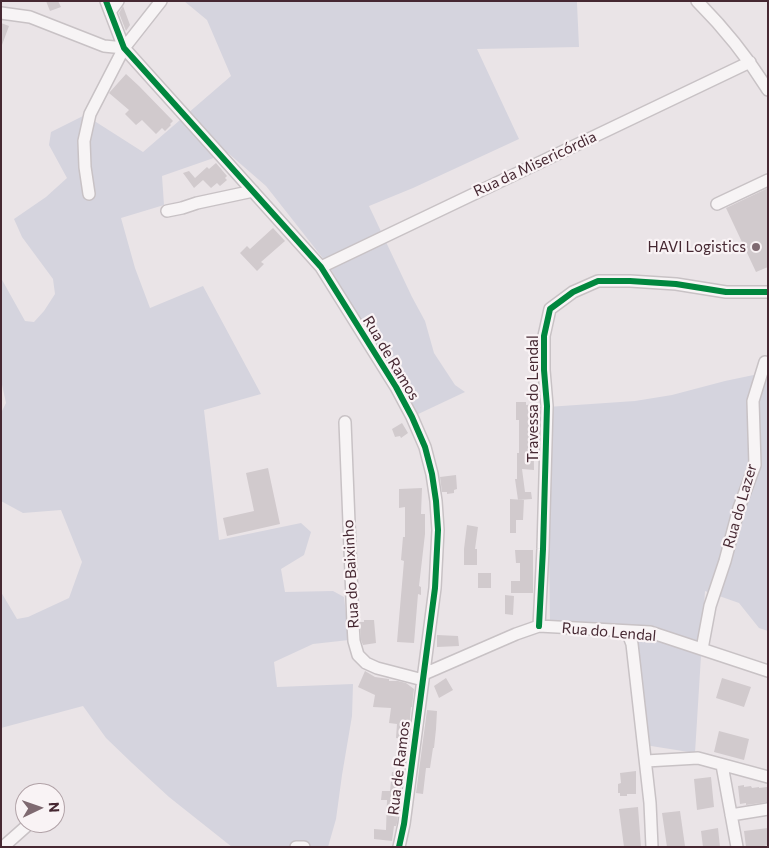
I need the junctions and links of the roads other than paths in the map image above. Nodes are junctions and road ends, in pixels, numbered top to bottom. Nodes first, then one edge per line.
1 (118, 1) edge
2 (161, 1) edge
3 (697, 1) edge
4 (108, 7) edge
5 (1, 12) edge
6 (124, 48) junction
7 (750, 62) junction
8 (768, 90) edge
9 (768, 180) edge
10 (253, 192) junction
11 (90, 194) dead end
12 (717, 204) dead end
13 (167, 211) dead end
14 (321, 267) junction
15 (768, 292) edge
16 (765, 362) dead end
17 (345, 422) dead end
18 (539, 626) junction
19 (627, 630) junction
20 (702, 649) junction
21 (768, 672) edge
22 (423, 677) junction
23 (646, 761) junction
24 (722, 765) junction
25 (768, 777) edge
26 (768, 809) edge
27 (731, 815) junction
28 (19, 833) edge
29 (3, 847) edge
30 (296, 847) edge
31 (304, 847) edge
32 (399, 847) edge
33 (652, 847) edge
34 (737, 847) edge

1 - 4 street
2 - 6 street
3 - 7 street
4 - 6 street
5 - 6 street
6 - 10 street, Rua de Ramos
6 - 11 street
7 - 8 street
7 - 14 street, Rua da Misericórdia
9 - 12 street
10 - 13 street
10 - 14 street, Rua de Ramos
14 - 22 street, Rua de Ramos
15 - 18 street, Travessa do Lendal
16 - 20 street, Rua do Lazer
17 - 22 street, Rua do Baixinho
18 - 19 street, Rua do Lendal
18 - 22 street, Rua do Lendal
19 - 20 street, Rua do Lendal
19 - 23 street
20 - 21 street, Rua do Lendal
22 - 32 street, Rua de Ramos
23 - 24 street
23 - 33 street
24 - 25 street
24 - 27 street
26 - 27 street
27 - 34 street
28 - 29 street
30 - 31 street

